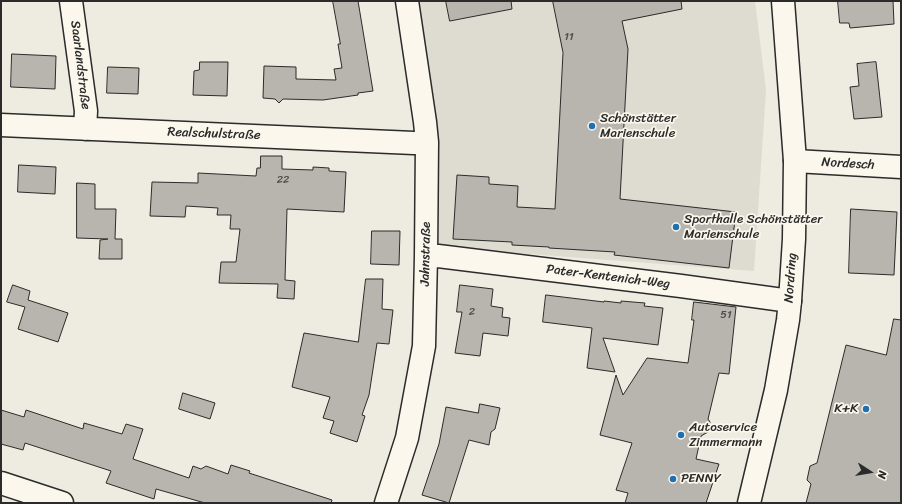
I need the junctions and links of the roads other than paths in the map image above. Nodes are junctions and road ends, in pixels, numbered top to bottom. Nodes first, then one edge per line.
1 (71, 1) edge
2 (407, 1) edge
3 (783, 1) edge
4 (1, 125) edge
5 (86, 129) junction
6 (426, 142) junction
7 (795, 161) junction
8 (901, 167) edge
9 (426, 256) junction
10 (790, 301) junction
11 (1, 483) edge
12 (62, 503) edge
13 (386, 503) edge
14 (749, 503) edge

1 - 5 street, Saarlandstraße
2 - 6 street, Jahnstraße
3 - 7 street, Nordring
4 - 5 street, Realschulstraße
5 - 6 street, Realschulstraße
6 - 9 street, Jahnstraße
7 - 8 street, Nordesch
7 - 10 street, Nordring
9 - 10 street, Pater-Kentenich-Weg
9 - 13 street, Jahnstraße
10 - 14 street, Nordring
11 - 12 street

